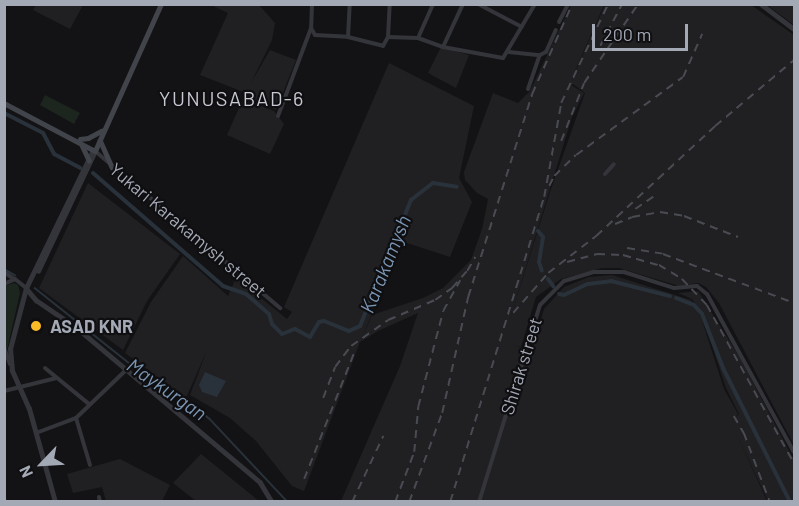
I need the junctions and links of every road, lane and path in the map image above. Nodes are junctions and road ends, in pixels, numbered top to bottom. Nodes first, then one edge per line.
1 (161, 4) edge
2 (312, 4) edge
3 (350, 4) edge
4 (390, 4) edge
5 (433, 4) edge
6 (463, 4) edge
7 (535, 4) edge
8 (568, 4) edge
9 (761, 4) edge
10 (480, 5) edge
11 (559, 22) dead end
12 (522, 27) junction
13 (311, 28) junction
14 (795, 29) edge
15 (556, 30) dead end
16 (348, 37) junction
17 (388, 38) junction
18 (418, 38) junction
19 (443, 47) junction
20 (509, 52) junction
21 (540, 55) junction
22 (528, 89) dead end
23 (4, 102) edge
24 (278, 116) dead end
25 (107, 125) junction
26 (101, 132) junction
27 (79, 140) junction
28 (100, 140) junction
29 (94, 149) junction
30 (89, 162) junction
31 (614, 164) dead end
32 (112, 167) junction
33 (605, 174) dead end
34 (4, 272) edge
35 (15, 279) junction
36 (4, 284) edge
37 (27, 290) junction
38 (280, 308) dead end
39 (4, 347) edge
40 (10, 362) junction
41 (45, 368) dead end
42 (126, 369) junction
43 (56, 378) junction
44 (19, 388) junction
45 (4, 391) edge
46 (89, 404) junction
47 (76, 418) junction
48 (36, 433) junction
49 (795, 452) edge
50 (90, 465) dead end
51 (55, 501) edge
52 (272, 501) edge
53 (479, 501) edge

1 - 25 main road
2 - 13 street
3 - 16 street
4 - 17 street
5 - 18 street
6 - 19 street
7 - 12 street
8 - 11 street
9 - 14 street
10 - 12 street
12 - 20 street
13 - 16 street
13 - 24 street
15 - 21 street
16 - 17 street
17 - 18 street
18 - 19 street
19 - 20 street
20 - 21 street
21 - 22 street
23 - 27 main road, Yukari Karakamysh street
25 - 26 main road
25 - 28 main road
26 - 27 main road
26 - 29 main road
27 - 29 main road, Yukari Karakamysh street
27 - 30 main road
28 - 29 main road
28 - 32 main road
29 - 30 street
29 - 32 street, Yukari Karakamysh street
30 - 37 street
31 - 33 street
32 - 38 street, Yukari Karakamysh street
34 - 35 street
35 - 36 street
35 - 37 street
37 - 40 street
37 - 42 street
39 - 40 street
40 - 44 street
41 - 43 street
42 - 46 street
42 - 52 street
43 - 44 street
43 - 46 street
44 - 45 street
44 - 48 street
46 - 47 street
47 - 48 street
47 - 50 street
48 - 51 street
49 - 53 street, Shirak street

